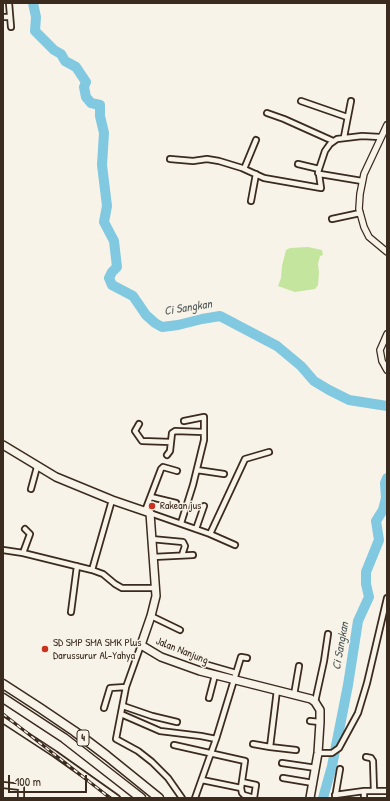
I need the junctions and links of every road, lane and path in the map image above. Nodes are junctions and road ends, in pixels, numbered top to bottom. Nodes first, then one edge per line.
1 (9, 3) edge
2 (10, 16) junction
3 (3, 17) edge
4 (11, 27) dead end
5 (301, 101) dead end
6 (351, 101) dead end
7 (267, 113) dead end
8 (347, 117) junction
9 (387, 125) edge
10 (344, 137) junction
11 (380, 137) junction
12 (256, 140) dead end
13 (333, 141) junction
14 (170, 159) dead end
15 (298, 164) dead end
16 (244, 169) junction
17 (321, 173) junction
18 (256, 174) junction
19 (362, 181) junction
20 (251, 200) dead end
21 (360, 214) junction
22 (332, 219) dead end
23 (387, 252) edge
24 (387, 334) edge
25 (387, 370) edge
26 (184, 421) dead end
27 (139, 424) dead end
28 (204, 432) junction
29 (171, 442) junction
30 (3, 445) edge
31 (269, 452) dead end
32 (166, 455) dead end
33 (37, 467) junction
34 (177, 470) dead end
35 (197, 470) junction
36 (224, 474) dead end
37 (31, 489) dead end
38 (151, 497) junction
39 (112, 500) junction
40 (176, 503) dead end
41 (204, 506) dead end
42 (147, 512) junction
43 (181, 523) junction
44 (25, 529) dead end
45 (196, 529) junction
46 (210, 534) junction
47 (151, 540) junction
48 (235, 545) dead end
49 (3, 550) edge
50 (23, 553) junction
51 (182, 555) junction
52 (193, 556) dead end
53 (152, 557) junction
54 (77, 566) junction
55 (92, 570) junction
56 (156, 588) junction
57 (387, 598) edge
58 (71, 612) dead end
59 (151, 616) junction
60 (180, 630) dead end
61 (328, 634) dead end
62 (141, 645) junction
63 (247, 658) dead end
64 (208, 665) dead end
65 (299, 666) dead end
66 (236, 673) junction
67 (215, 675) junction
68 (233, 680) junction
69 (3, 684) edge
70 (126, 687) junction
71 (277, 690) junction
72 (294, 695) junction
73 (3, 698) edge
74 (208, 698) dead end
75 (316, 702) junction
76 (123, 706) junction
77 (104, 708) dead end
78 (121, 714) junction
79 (3, 720) edge
80 (310, 721) dead end
81 (177, 722) dead end
82 (320, 722) junction
83 (216, 739) junction
84 (253, 744) dead end
85 (174, 745) dead end
86 (270, 747) junction
87 (296, 750) dead end
88 (318, 752) junction
89 (211, 753) junction
90 (366, 757) dead end
91 (282, 763) dead end
92 (316, 768) junction
93 (340, 769) dead end
94 (283, 778) dead end
95 (202, 780) junction
96 (242, 782) junction
97 (313, 783) junction
98 (3, 785) edge
99 (241, 788) junction
100 (364, 791) junction
101 (374, 791) junction
102 (387, 791) edge
103 (335, 797) edge
104 (21, 798) edge
105 (117, 798) edge
106 (141, 798) edge
107 (159, 798) edge
108 (182, 798) edge
109 (195, 798) edge
110 (310, 798) edge
111 (364, 798) edge

1 - 2 street
2 - 3 street
2 - 4 street
5 - 8 street
6 - 8 street
7 - 13 street
8 - 10 street
9 - 11 street
10 - 11 street
10 - 13 street
11 - 19 street
12 - 16 street
13 - 17 street
14 - 16 street
15 - 17 street
16 - 18 street
17 - 18 street
17 - 19 street
18 - 20 street
19 - 21 street
21 - 22 street
21 - 23 street
24 - 25 street
26 - 28 street
27 - 29 street
28 - 29 street
28 - 35 street
29 - 32 street
30 - 33 main road
31 - 46 street
33 - 37 street
33 - 39 main road
34 - 38 street
35 - 36 street
35 - 43 street
38 - 40 street
38 - 42 street
39 - 42 main road
39 - 55 street
41 - 45 street
42 - 43 street
42 - 47 main road, Jalan Nanjung
43 - 45 street
44 - 50 street
45 - 46 street
46 - 48 street
47 - 51 street
47 - 53 main road, Jalan Nanjung
49 - 50 street
50 - 54 street
51 - 52 street
51 - 53 street
53 - 56 main road, Jalan Nanjung
54 - 55 street
54 - 58 street
55 - 56 street
56 - 59 main road, Jalan Nanjung
57 - 88 street
59 - 60 street
59 - 62 main road, Jalan Nanjung
61 - 75 street
62 - 67 main road, Jalan Nanjung
62 - 70 street
63 - 66 street
64 - 66 street
65 - 72 street
66 - 68 street
67 - 68 main road, Jalan Nanjung
67 - 74 street
68 - 71 main road, Jalan Nanjung
68 - 83 street
69 - 107 highway, 4
70 - 76 street
70 - 77 street
71 - 72 main road, Jalan Nanjung
71 - 86 street
72 - 75 main road, Jalan Nanjung
73 - 106 highway, 4
75 - 82 main road
76 - 78 street
76 - 81 street
78 - 83 street
78 - 108 street
79 - 105 street
80 - 82 street
82 - 88 main road
83 - 89 street
84 - 86 street
85 - 89 street
86 - 87 street
88 - 92 main road
89 - 95 street
89 - 96 street
90 - 101 street
91 - 92 street
92 - 97 main road
93 - 103 street
94 - 97 street
95 - 99 street
95 - 109 street
96 - 99 street
96 - 99 street
97 - 110 main road
98 - 104 street
100 - 101 street
100 - 103 street
100 - 111 street
101 - 102 street

